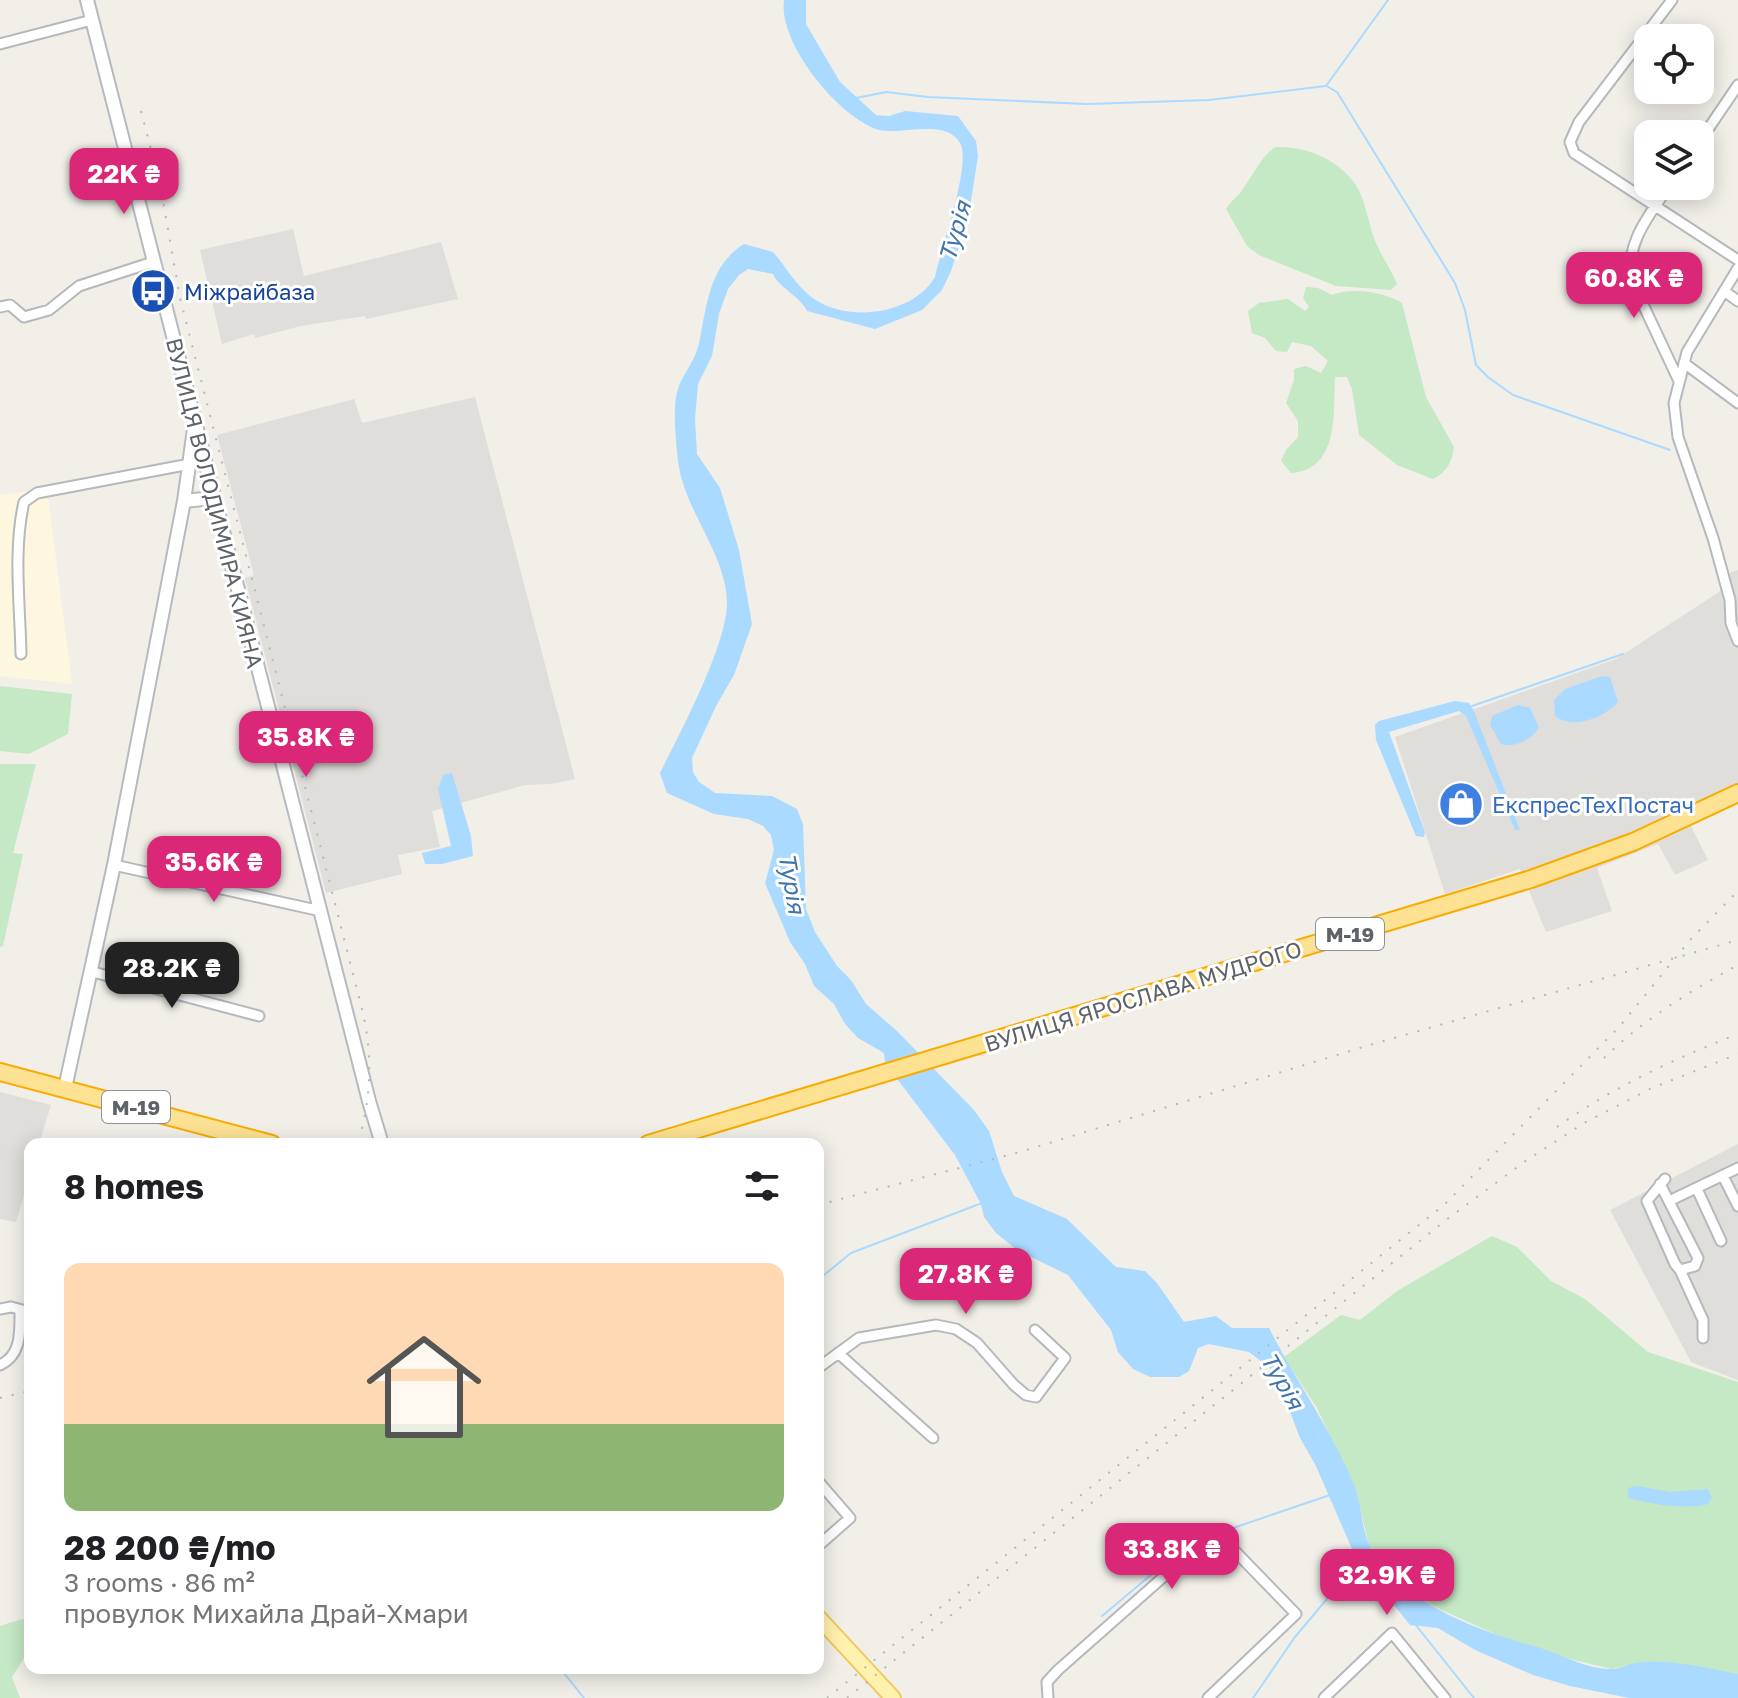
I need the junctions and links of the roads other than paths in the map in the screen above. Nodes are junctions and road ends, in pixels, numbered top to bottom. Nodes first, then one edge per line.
1 (87, 0) edge
2 (1672, 0) edge
3 (92, 20) junction
4 (0, 44) edge
5 (1738, 85) edge
6 (1714, 120) edge
7 (1659, 200) edge
8 (1655, 206) junction
9 (1738, 260) edge
10 (153, 262) junction
11 (1738, 268) edge
12 (1724, 291) junction
13 (1738, 301) edge
14 (0, 307) edge
15 (1684, 363) junction
16 (1679, 382) junction
17 (1738, 403) edge
18 (195, 422) junction
19 (190, 464) junction
20 (213, 498) junction
21 (184, 501) junction
22 (1738, 641) edge
23 (21, 654) dead end
24 (1738, 793) edge
25 (114, 865) junction
26 (321, 911) junction
27 (93, 972) junction
28 (259, 1016) dead end
29 (0, 1072) edge
30 (65, 1088) junction
31 (250, 1138) edge
32 (380, 1138) edge
33 (668, 1138) edge
34 (1738, 1168) edge
35 (1723, 1176) junction
36 (1697, 1189) junction
37 (1669, 1201) junction
38 (1738, 1206) edge
39 (1721, 1241) dead end
40 (1680, 1270) junction
41 (0, 1309) edge
42 (24, 1311) edge
43 (24, 1316) edge
44 (1035, 1330) dead end
45 (1703, 1338) dead end
46 (24, 1346) edge
47 (18, 1347) junction
48 (838, 1353) junction
49 (824, 1364) edge
50 (0, 1365) edge
51 (933, 1438) dead end
52 (824, 1488) edge
53 (824, 1541) edge
54 (824, 1623) edge
55 (893, 1698) edge
56 (1048, 1698) edge
57 (1208, 1698) edge
58 (1324, 1698) edge
59 (1445, 1698) edge

1 - 3 main road, ВУЛИЦЯ ВОЛОДИМИРА КИЯНА
2 - 8 street
3 - 4 street
3 - 10 main road, ВУЛИЦЯ ВОЛОДИМИРА КИЯНА
5 - 6 street
7 - 8 street
8 - 9 street
8 - 16 street
10 - 14 street
10 - 18 main road, ВУЛИЦЯ ВОЛОДИМИРА КИЯНА
11 - 12 street
12 - 13 street
12 - 15 street
15 - 16 street
15 - 17 street
16 - 22 street
18 - 19 main road
18 - 20 main road, ВУЛИЦЯ ВОЛОДИМИРА КИЯНА
19 - 21 main road
19 - 23 street
20 - 21 main road
20 - 26 main road, ВУЛИЦЯ ВОЛОДИМИРА КИЯНА
21 - 25 main road
24 - 33 highway, ВУЛИЦЯ ЯРОСЛАВА МУДРОГО / М-19
25 - 26 street
25 - 27 main road
26 - 32 main road, ВУЛИЦЯ ВОЛОДИМИРА КИЯНА
27 - 28 street
27 - 30 main road
29 - 30 highway, М-19
30 - 31 highway, М-19
34 - 35 street
35 - 36 street
35 - 38 street
36 - 37 street
36 - 39 street
37 - 40 street
37 - 40 street
40 - 45 street
41 - 42 street
43 - 47 street
44 - 48 street
46 - 47 street
47 - 50 street
48 - 49 street
48 - 51 street
52 - 53 street
54 - 55 main road
56 - 57 street
58 - 59 street

